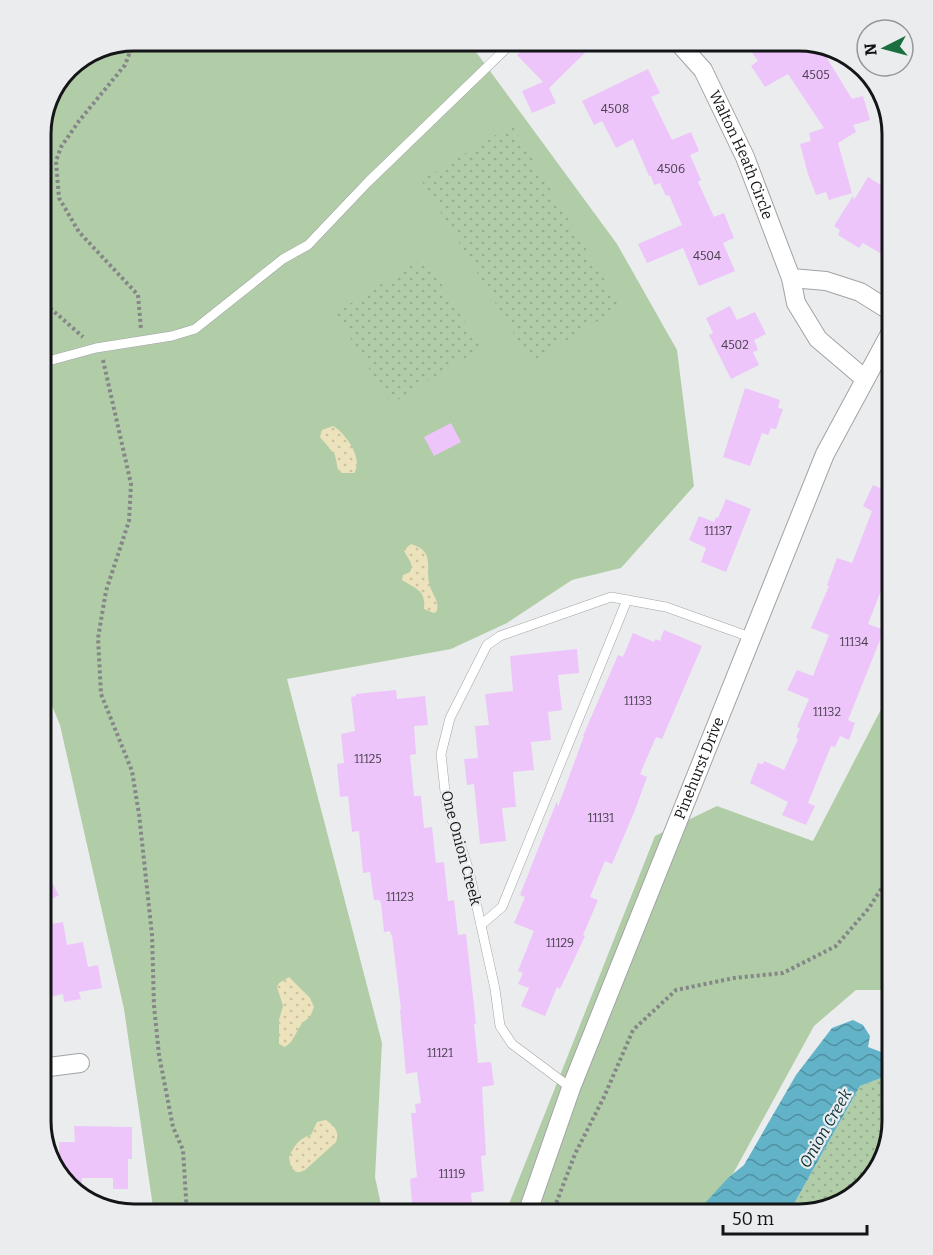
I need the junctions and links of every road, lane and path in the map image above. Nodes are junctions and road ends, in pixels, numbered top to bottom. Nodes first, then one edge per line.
1 (130, 51) edge
2 (504, 51) edge
3 (686, 51) edge
4 (791, 278) junction
5 (882, 306) edge
6 (51, 309) edge
7 (142, 341) junction
8 (96, 348) junction
9 (882, 348) edge
10 (51, 360) edge
11 (865, 379) junction
12 (627, 600) junction
13 (750, 637) junction
14 (882, 888) edge
15 (481, 925) junction
16 (80, 1063) dead end
17 (51, 1067) edge
18 (571, 1088) junction
19 (186, 1204) edge
20 (530, 1204) edge
21 (556, 1204) edge

1 - 7 path
2 - 7 lane
3 - 4 street, Walton Heath Circle
4 - 5 street
4 - 11 street, Walton Heath Circle
6 - 8 path
7 - 8 lane
8 - 10 lane
8 - 19 path
9 - 11 street, Pinehurst Drive
11 - 13 street, Pinehurst Drive
12 - 13 lane, One Onion Creek
12 - 15 lane
12 - 15 lane, One Onion Creek
13 - 18 street, Pinehurst Drive
14 - 21 path
15 - 18 lane, One Onion Creek
16 - 17 street
18 - 20 street, Pinehurst Drive

